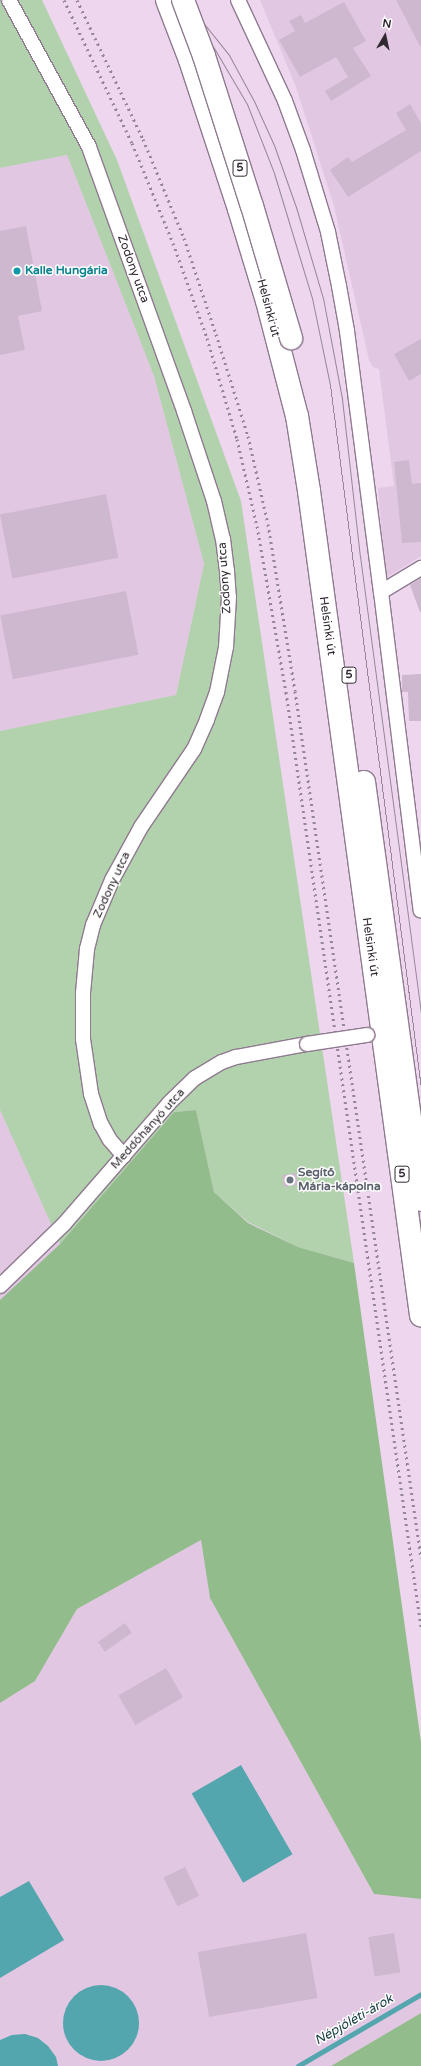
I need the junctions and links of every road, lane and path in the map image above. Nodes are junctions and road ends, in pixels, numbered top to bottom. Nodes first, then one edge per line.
1 (9, 0) edge
2 (167, 0) edge
3 (183, 0) edge
4 (238, 0) edge
5 (421, 568) edge
6 (381, 592) junction
7 (417, 842) edge
8 (421, 911) edge
9 (396, 1014) junction
10 (375, 1033) junction
11 (401, 1045) junction
12 (124, 1156) junction
13 (421, 1200) edge
14 (0, 1286) edge
15 (421, 1315) edge

1 - 12 street, Zodony utca
2 - 10 main road, Helsinki út / 5
3 - 9 main road, Helsinki út / 5, bridge
4 - 6 street
5 - 6 street
6 - 7 street
7 - 8 street
9 - 10 main road
9 - 11 main road, Helsinki út / 5
10 - 11 main road
10 - 12 street, Meddőhányó utca, bridge
10 - 15 main road, Helsinki út / 5
11 - 13 main road, Helsinki út / 5
12 - 14 street, Meddőhányó utca

